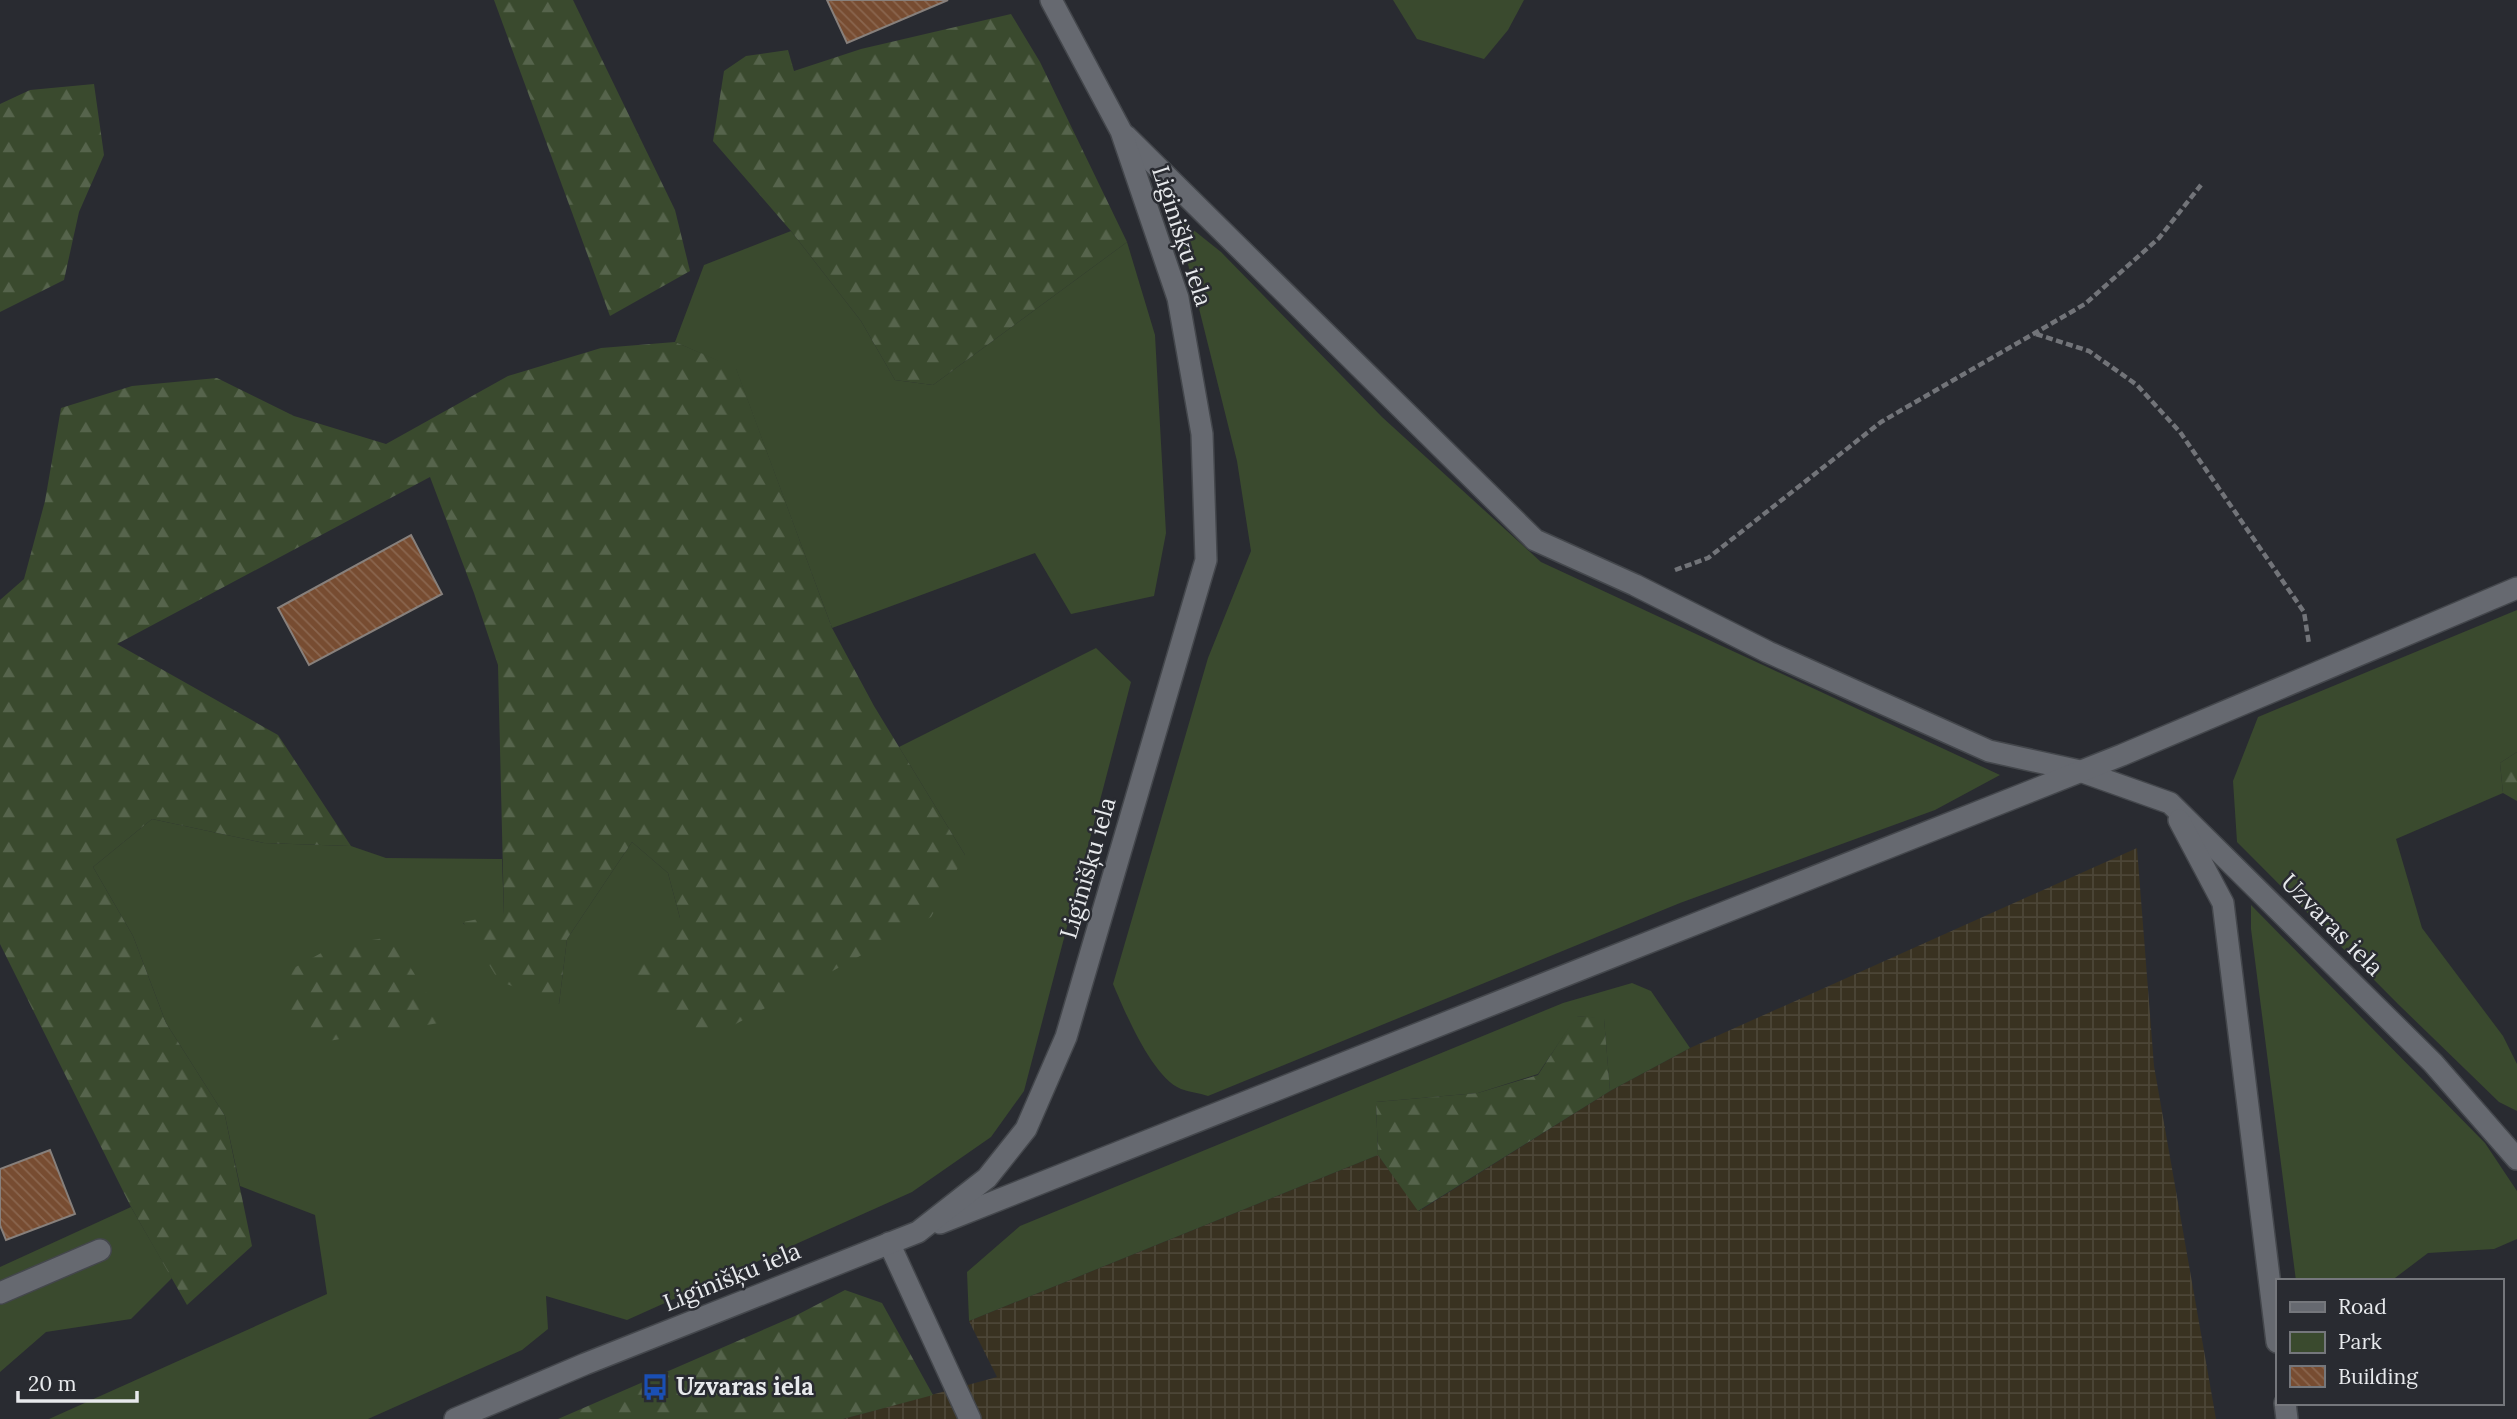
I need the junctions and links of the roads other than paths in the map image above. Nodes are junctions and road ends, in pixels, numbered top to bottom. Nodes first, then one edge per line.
1 (1051, 0) edge
2 (1121, 131) junction
3 (2517, 588) edge
4 (2080, 771) junction
5 (2170, 803) junction
6 (2517, 1159) edge
7 (918, 1231) junction
8 (889, 1243) junction
9 (100, 1250) dead end
10 (0, 1293) edge
11 (2276, 1334) edge
12 (455, 1419) edge
13 (970, 1419) edge

1 - 2 street, Liginišķu iela
2 - 4 street, Uzvaras iela
2 - 7 street, Liginišķu iela
3 - 4 street
4 - 5 street, Uzvaras iela
4 - 7 street
5 - 6 street, Uzvaras iela
5 - 11 street
7 - 8 street, Liginišķu iela
8 - 12 street, Liginišķu iela
8 - 13 street
9 - 10 street

